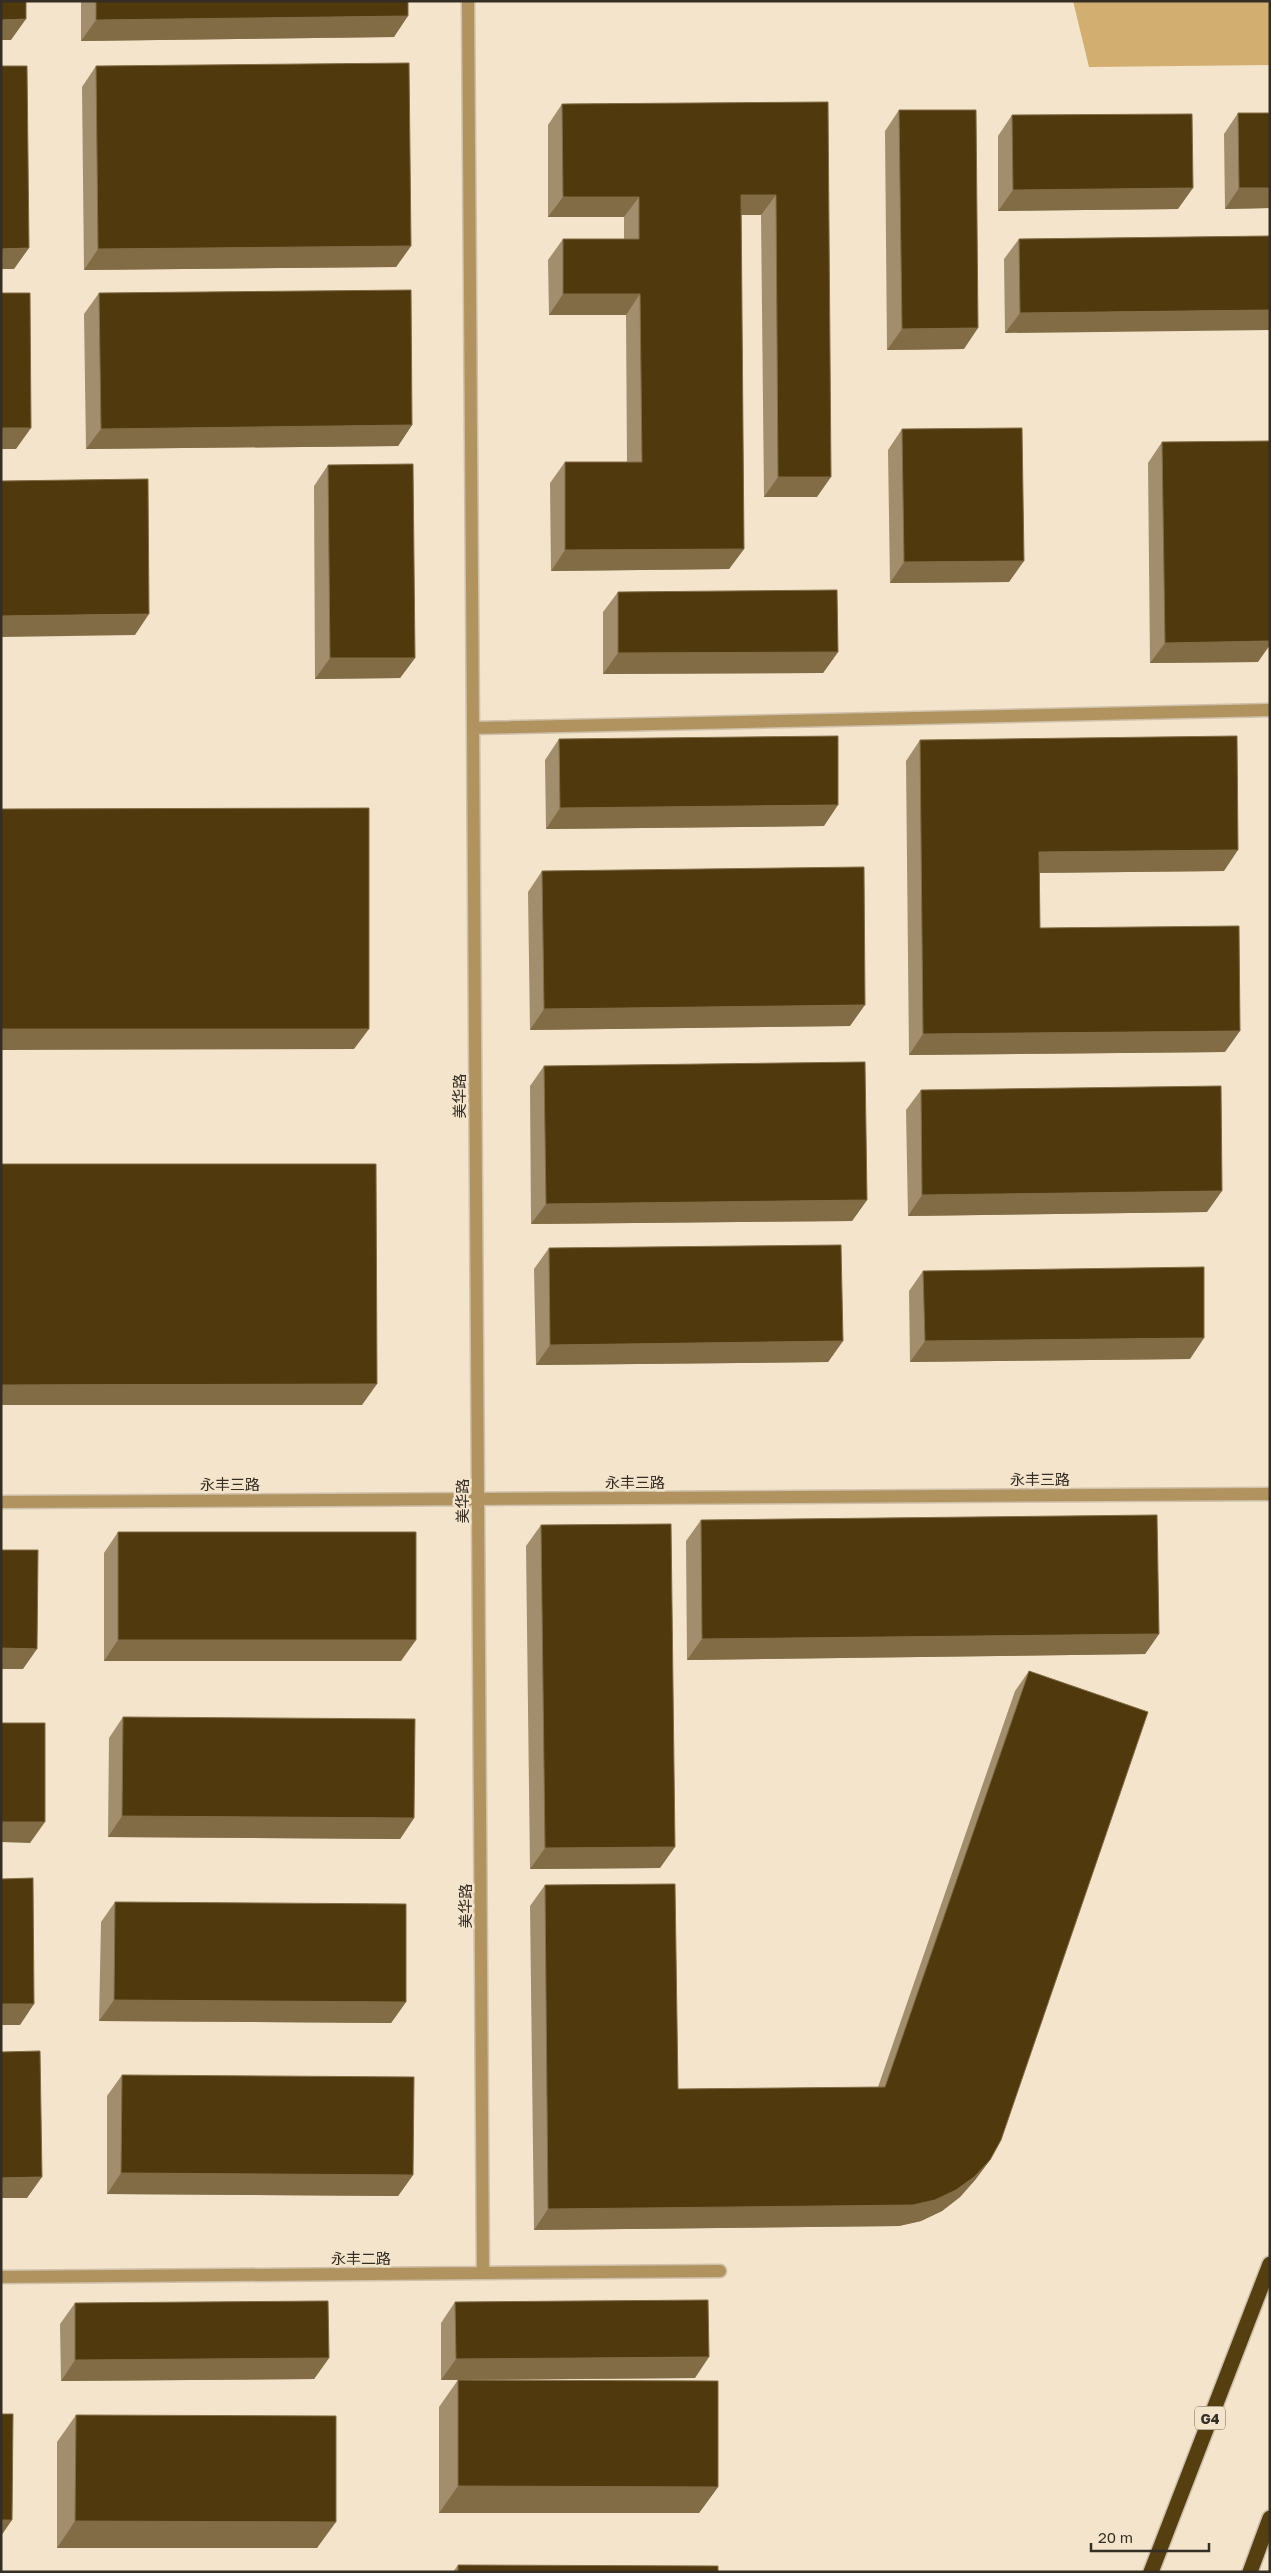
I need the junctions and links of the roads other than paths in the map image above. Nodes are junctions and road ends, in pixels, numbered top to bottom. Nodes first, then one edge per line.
1 (468, 1) edge
2 (1270, 710) edge
3 (473, 728) junction
4 (1270, 1494) edge
5 (478, 1499) junction
6 (1, 1502) edge
7 (1270, 2264) edge
8 (720, 2271) dead end
9 (483, 2273) junction
10 (1, 2277) edge
11 (1270, 2518) edge
12 (1151, 2572) edge
13 (1250, 2572) edge

1 - 3 street, 美华路
2 - 3 street
3 - 5 street, 美华路
4 - 5 street, 永丰三路
5 - 6 street, 永丰三路
5 - 9 street, 美华路
7 - 12 highway, G4
8 - 9 street, 永丰二路
9 - 10 street, 永丰二路
11 - 13 highway

